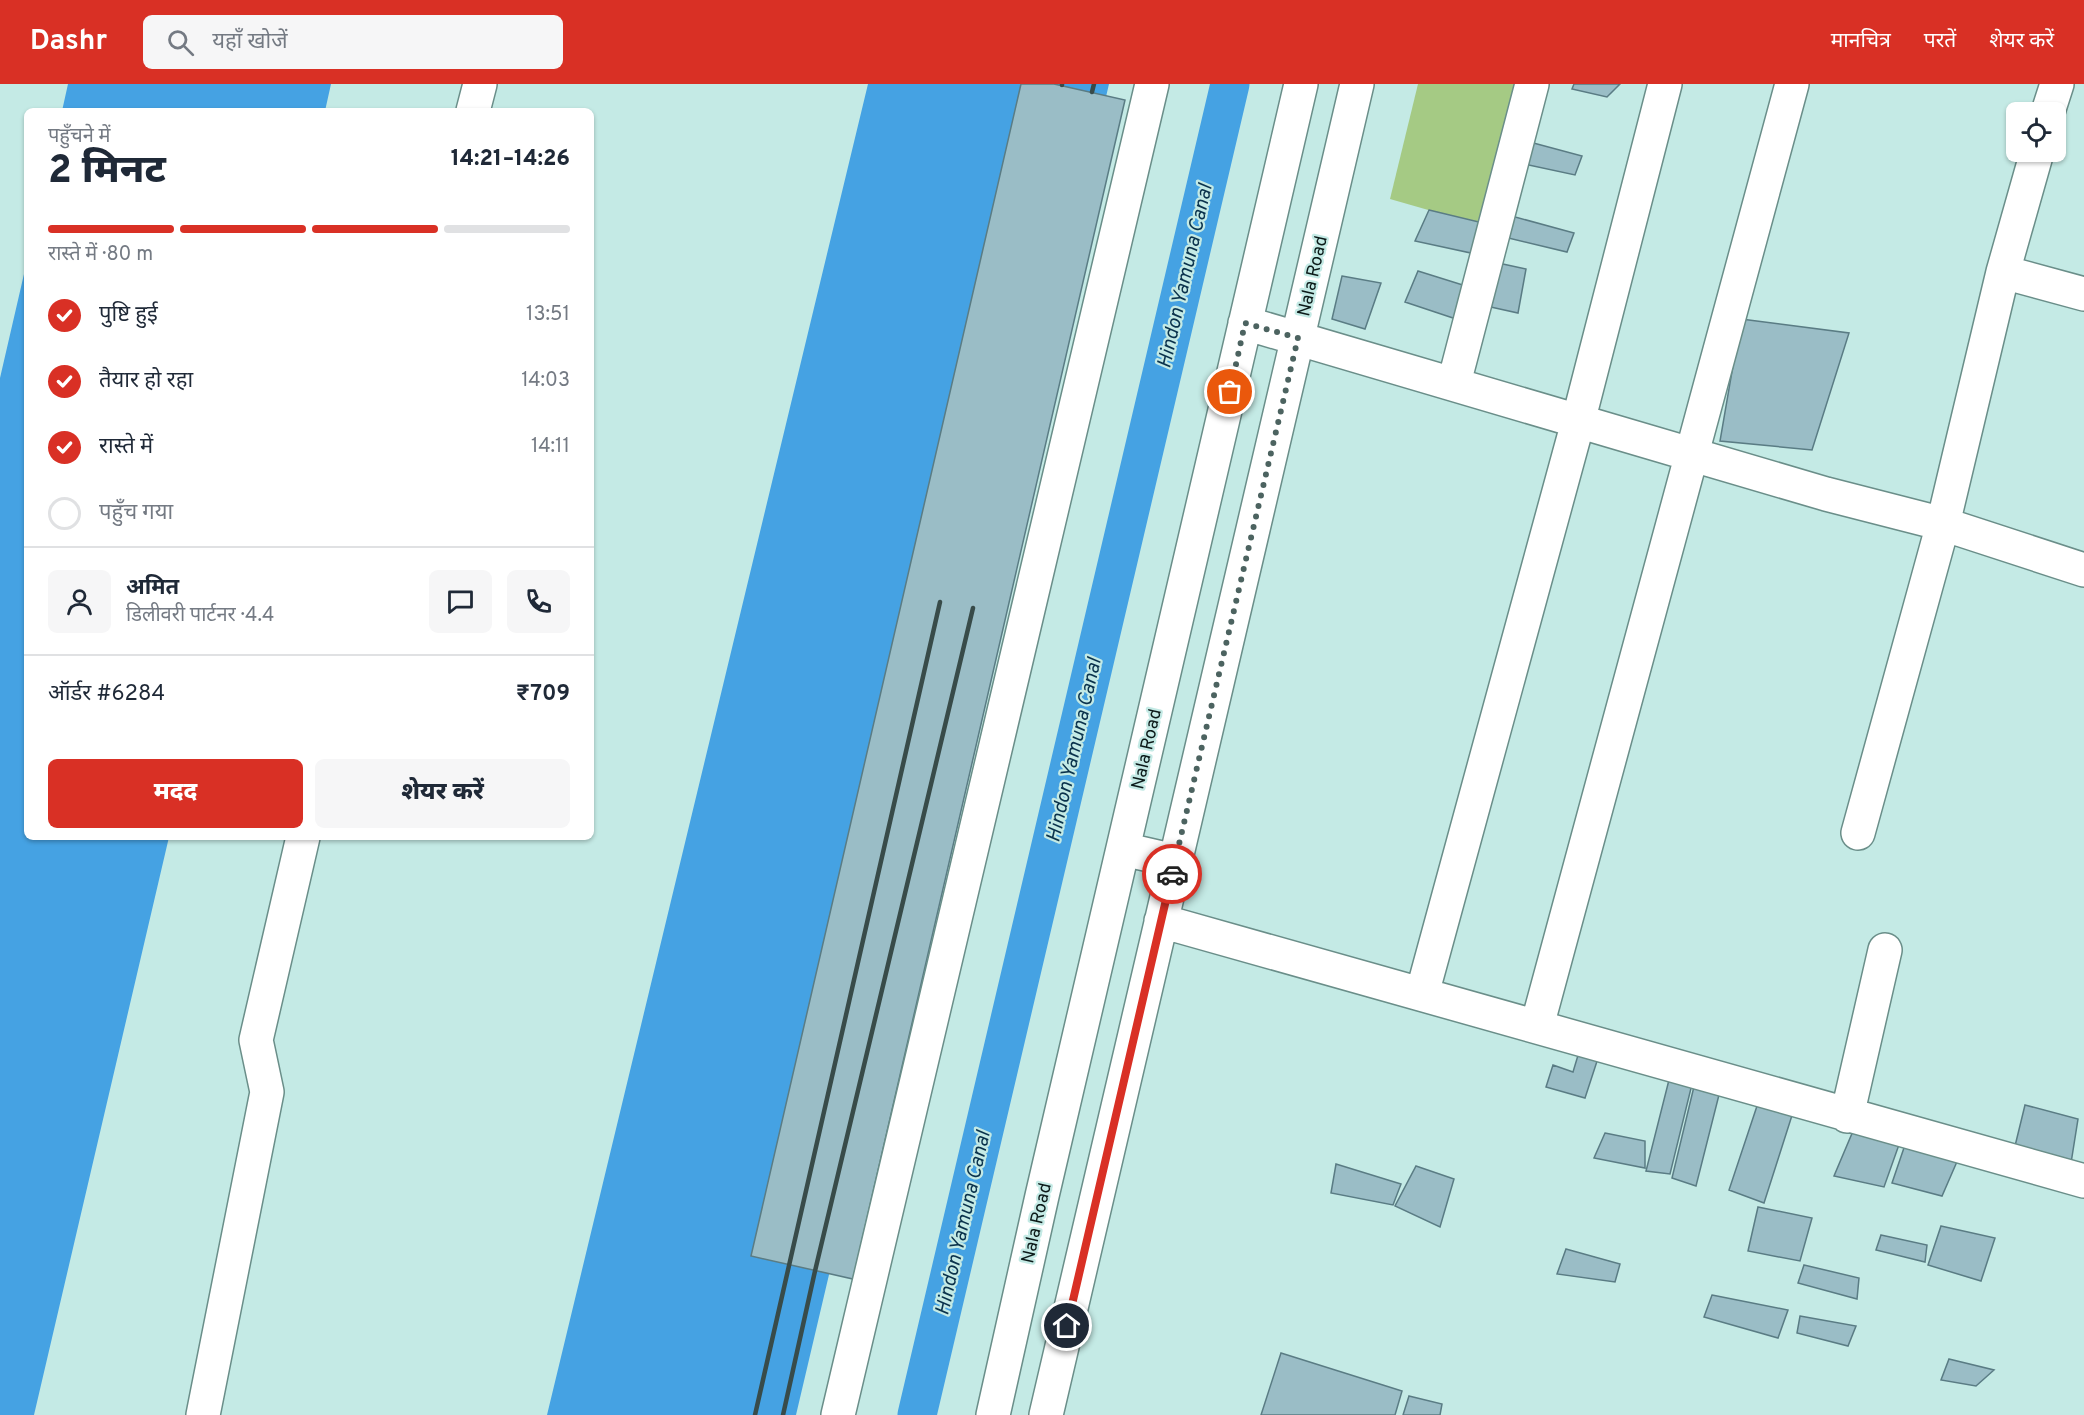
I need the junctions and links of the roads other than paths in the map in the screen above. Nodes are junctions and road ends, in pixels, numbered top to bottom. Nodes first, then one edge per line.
1 (480, 84) edge
2 (1152, 84) edge
3 (1301, 84) edge
4 (1357, 84) edge
5 (1532, 84) edge
6 (1665, 84) edge
7 (1792, 84) edge
8 (2056, 84) edge
9 (2051, 102) edge
10 (474, 108) edge
11 (2034, 162) edge
12 (2003, 272) junction
13 (2084, 294) edge
14 (1245, 323) junction
15 (1298, 338) junction
16 (1454, 384) junction
17 (1578, 422) junction
18 (1691, 455) junction
19 (1943, 524) junction
20 (2084, 570) edge
21 (1858, 833) dead end
22 (302, 840) edge
23 (1123, 849) junction
24 (1175, 861) junction
25 (1161, 921) junction
26 (1885, 950) dead end
27 (1422, 994) junction
28 (1537, 1026) junction
29 (1847, 1116) junction
30 (2084, 1181) edge
31 (203, 1415) edge
32 (838, 1415) edge
33 (993, 1415) edge
34 (1046, 1415) edge

1 - 10 street
2 - 32 street
3 - 14 street, Nala Road
4 - 15 street, Nala Road
5 - 16 street
6 - 17 street
7 - 18 street
8 - 9 street
11 - 12 street
12 - 13 street
12 - 19 street
14 - 15 street
14 - 23 street, Nala Road
15 - 16 street
15 - 24 street, Nala Road
16 - 17 street
17 - 18 street
17 - 27 street
18 - 19 street
18 - 28 street
19 - 20 street
19 - 21 street
22 - 31 street
23 - 24 street
23 - 33 street, Nala Road
24 - 25 street, Nala Road
25 - 27 street
25 - 34 street, Nala Road
26 - 29 street
27 - 28 street
28 - 29 street
29 - 30 street

